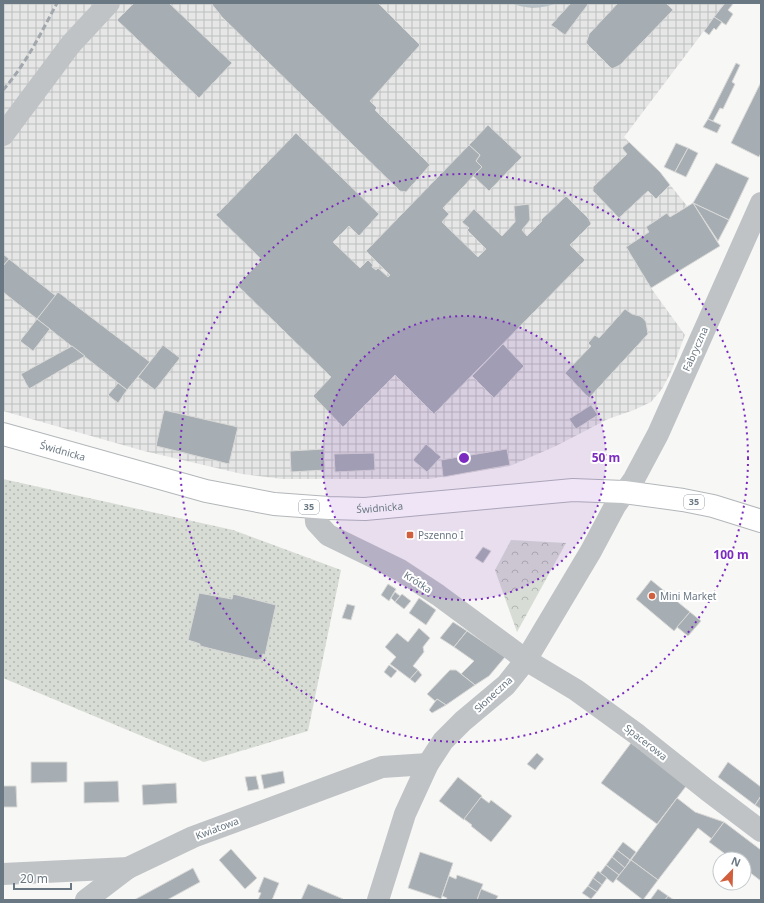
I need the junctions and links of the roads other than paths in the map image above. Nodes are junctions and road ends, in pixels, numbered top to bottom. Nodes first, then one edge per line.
1 (109, 3) edge
2 (3, 135) edge
3 (761, 202) edge
4 (3, 434) edge
5 (624, 492) junction
6 (315, 507) junction
7 (761, 521) edge
8 (526, 660) junction
9 (428, 764) junction
10 (761, 831) edge
11 (128, 868) junction
12 (3, 874) edge
13 (86, 900) edge
14 (378, 900) edge

1 - 2 street
3 - 5 street, Fabryczna
4 - 6 main road, Świdnicka / 35
5 - 6 main road, Świdnicka / 35
5 - 7 main road, Świdnicka / 35
5 - 8 street, Słoneczna
6 - 8 street, Krótka
8 - 9 street, Słoneczna
8 - 10 street, Spacerowa
9 - 11 street, Kwiatowa
9 - 14 street, Słoneczna
11 - 12 street, Kwiatowa
11 - 13 street

